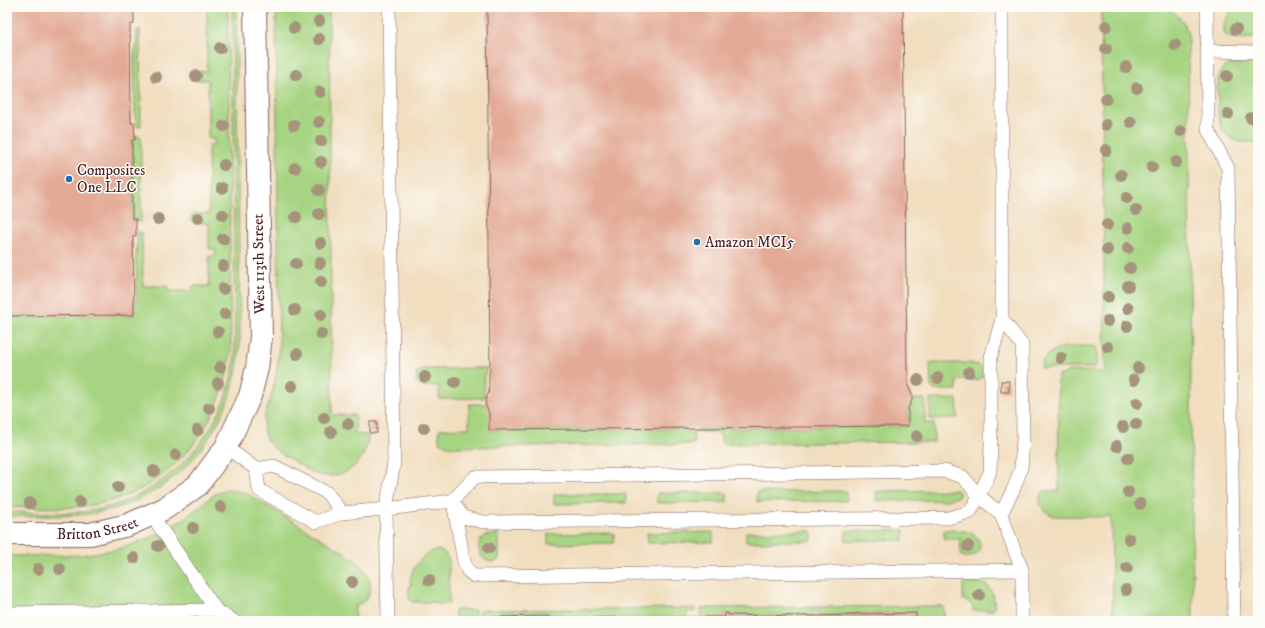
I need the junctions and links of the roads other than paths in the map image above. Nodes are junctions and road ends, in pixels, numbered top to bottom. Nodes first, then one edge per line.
1 (255, 7) edge
2 (389, 7) edge
3 (1002, 7) edge
4 (1207, 7) edge
5 (1208, 52) junction
6 (1258, 52) edge
7 (1002, 319) junction
8 (226, 447) junction
9 (256, 469) junction
10 (980, 496) junction
11 (181, 497) joint
12 (452, 501) junction
13 (386, 509) junction
14 (342, 513) junction
15 (151, 514) junction
16 (1001, 514) junction
17 (7, 534) edge
18 (1022, 570) junction
19 (216, 610) junction
20 (7, 613) edge
21 (234, 621) edge
22 (388, 621) edge
23 (1022, 621) edge
24 (1234, 621) edge

1 - 8 street, West 113th Street
2 - 13 lane
3 - 7 lane
4 - 5 lane
5 - 6 lane
5 - 24 lane
7 - 10 lane
7 - 16 lane
8 - 9 lane
8 - 11 street, West 113th Street
9 - 14 lane
9 - 14 lane
10 - 12 lane
10 - 12 lane
10 - 16 lane
11 - 15 street, Britton Street
12 - 13 lane
12 - 18 lane
13 - 14 lane
13 - 22 lane
15 - 17 street, Britton Street
15 - 19 lane
16 - 18 lane
18 - 23 lane
19 - 20 lane
19 - 21 lane

